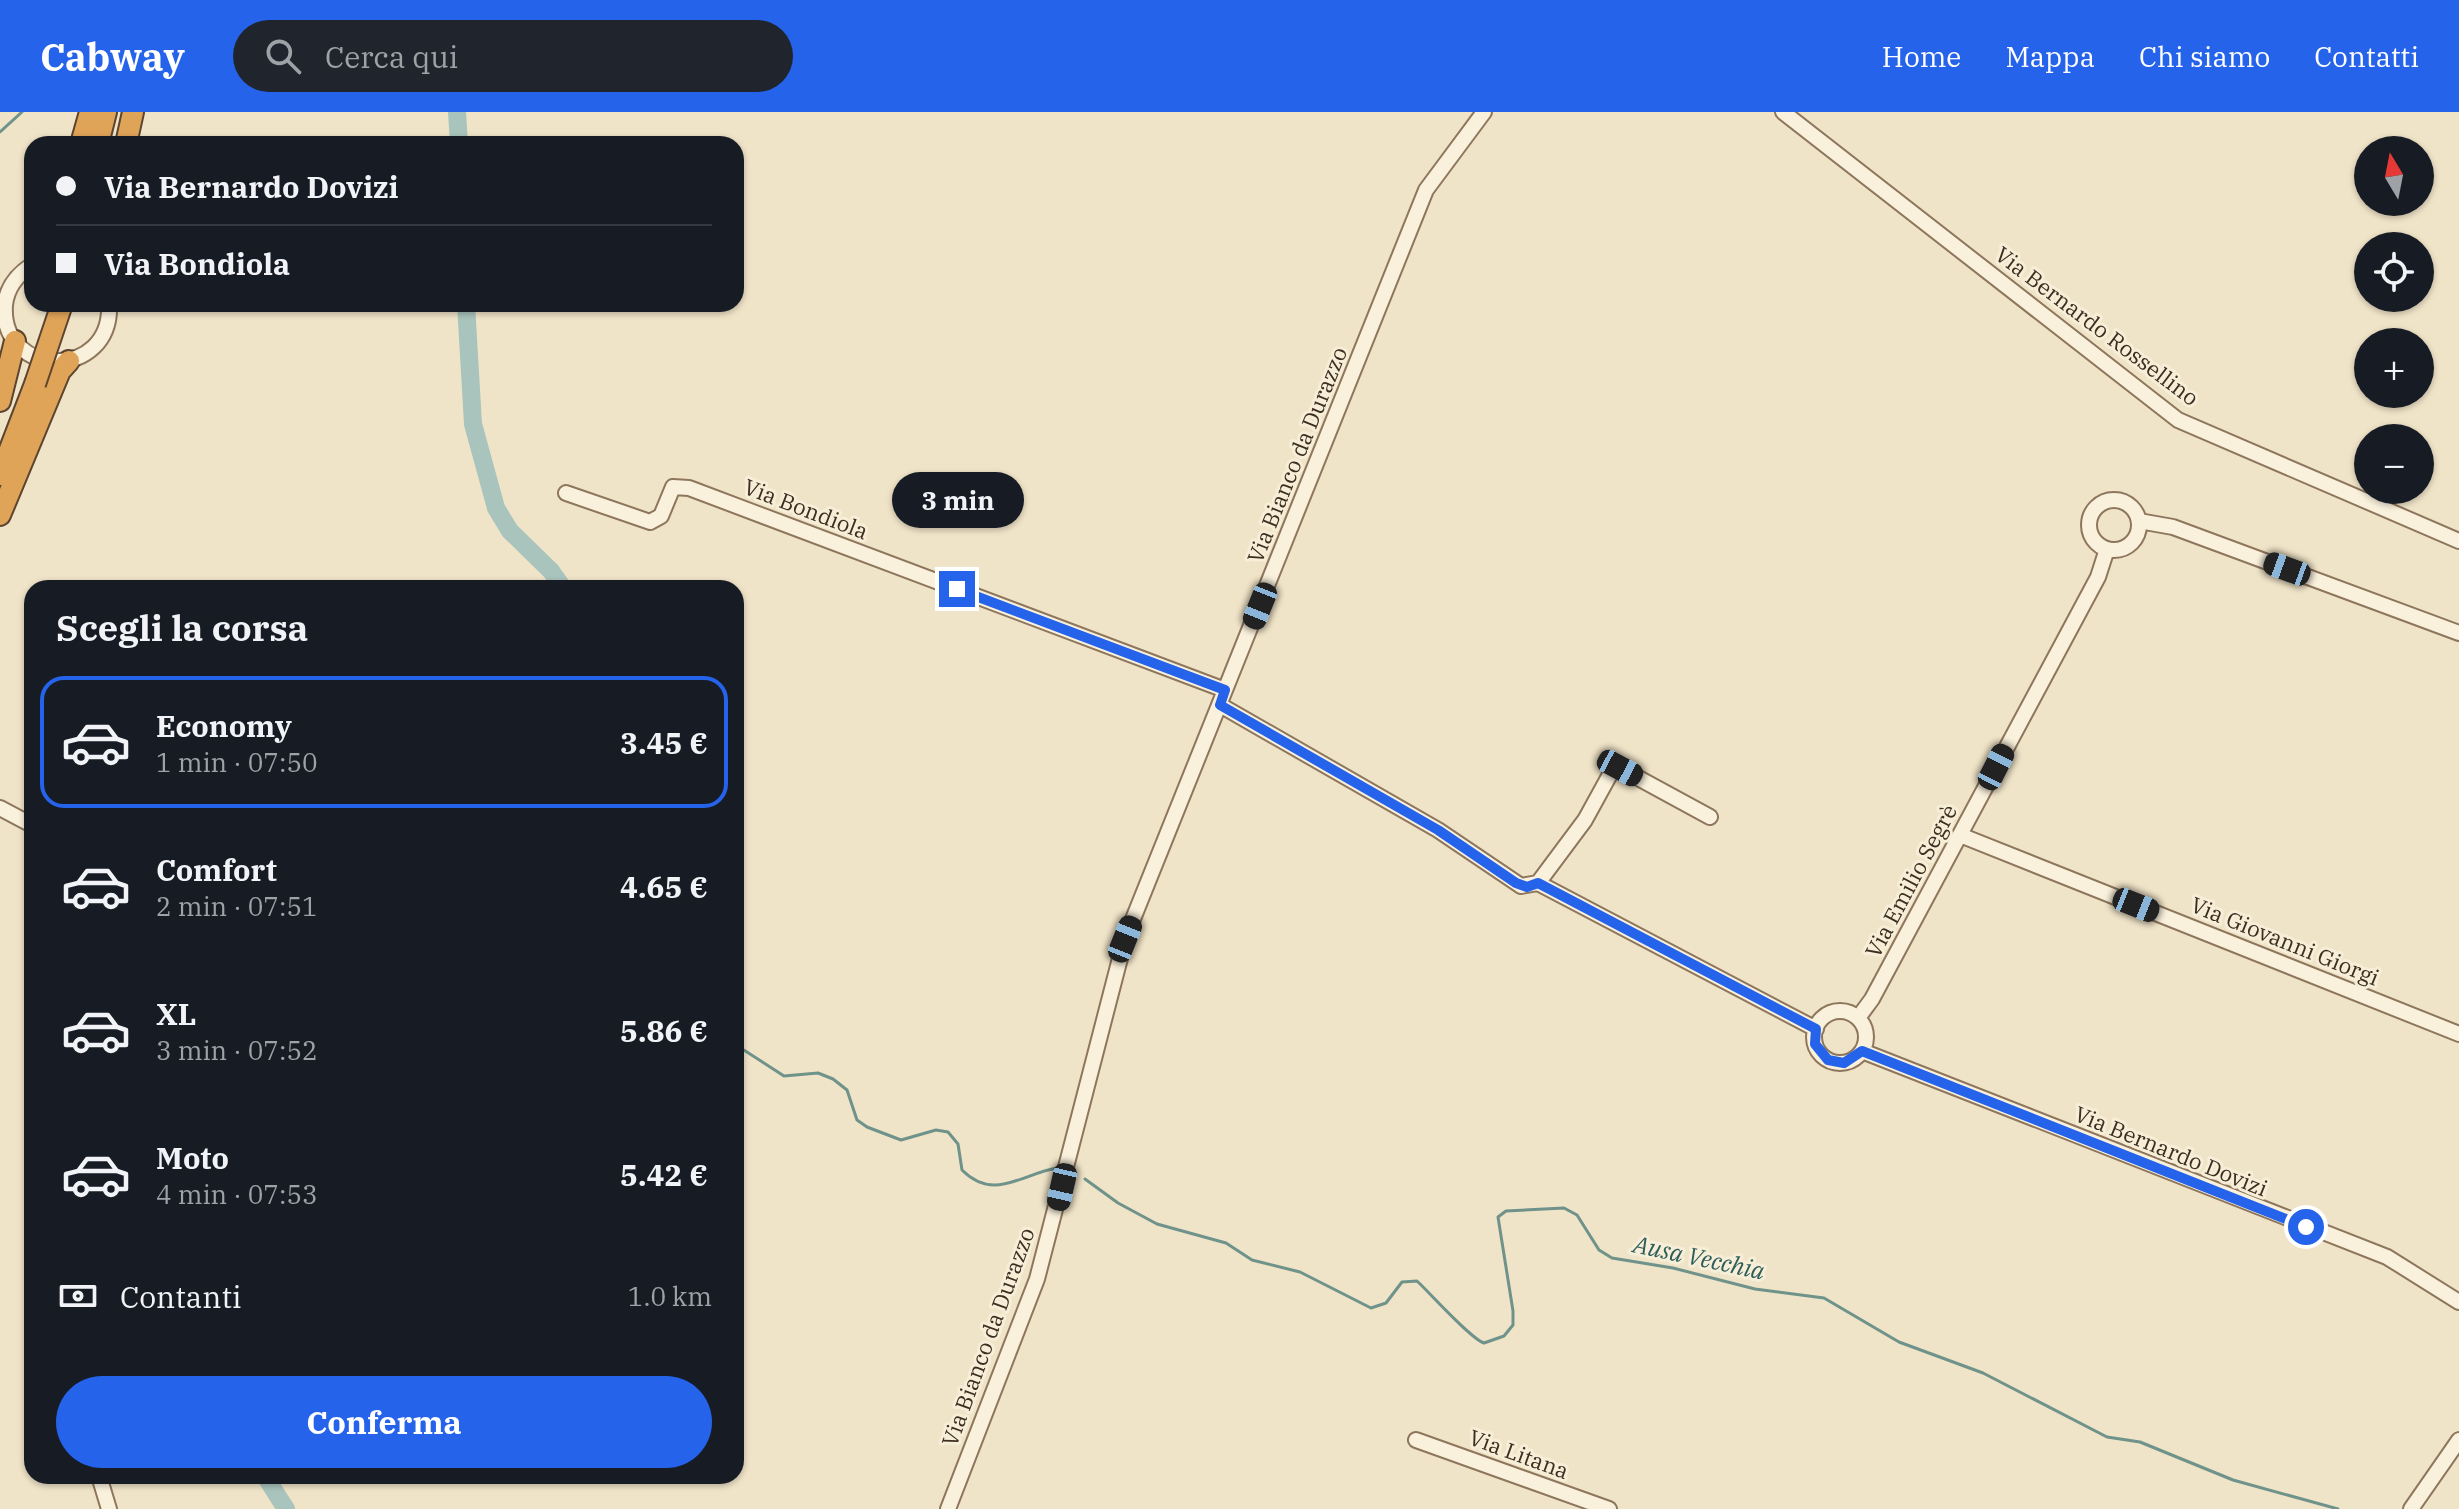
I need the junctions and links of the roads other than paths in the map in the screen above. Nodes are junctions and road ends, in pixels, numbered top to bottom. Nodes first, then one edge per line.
1 (90, 112) edge
2 (106, 112) edge
3 (119, 112) edge
4 (133, 112) edge
5 (1484, 112) edge
6 (1783, 112) edge
7 (83, 136) edge
8 (100, 136) edge
9 (113, 136) edge
10 (128, 136) edge
11 (24, 270) edge
12 (6, 282) edge
13 (46, 312) edge
14 (59, 312) edge
15 (107, 312) edge
16 (15, 341) junction
17 (69, 361) junction
18 (28, 383) junction
19 (0, 401) edge
20 (0, 441) edge
21 (0, 475) edge
22 (566, 493) dead end
23 (0, 515) edge
24 (2139, 521) junction
25 (2459, 541) edge
26 (2107, 549) junction
27 (2459, 633) edge
28 (1222, 698) junction
29 (0, 808) edge
30 (1710, 817) dead end
31 (24, 821) edge
32 (1960, 835) junction
33 (1538, 883) junction
34 (1858, 1018) junction
35 (1816, 1029) junction
36 (2459, 1034) edge
37 (1862, 1051) junction
38 (2459, 1302) edge
39 (1416, 1440) dead end
40 (2459, 1440) edge
41 (101, 1484) edge
42 (109, 1509) edge
43 (948, 1509) edge
44 (1609, 1509) edge
45 (2411, 1509) edge

1 - 7 highway
2 - 8 highway
3 - 9 highway
4 - 10 highway
5 - 28 street, Via Bianco da Durazzo
6 - 25 street, Via Bernardo Rossellino
11 - 12 street
12 - 16 street
13 - 18 highway
14 - 18 highway, bridge
15 - 17 street
16 - 17 street
16 - 19 highway
17 - 23 highway
18 - 20 highway
18 - 21 highway
22 - 28 street, Via Bondiola
24 - 26 street
24 - 26 street
24 - 27 street
26 - 32 street, Via Emilio Segrè
28 - 33 street
28 - 43 street, Via Bianco da Durazzo
29 - 31 street
30 - 33 street
32 - 34 street, Via Emilio Segrè
32 - 36 street, Via Giovanni Giorgi
33 - 35 street
34 - 35 street
34 - 37 street
35 - 37 street
37 - 38 street, Via Bernardo Dovizi
39 - 44 street, Via Litana
40 - 45 street
41 - 42 street

